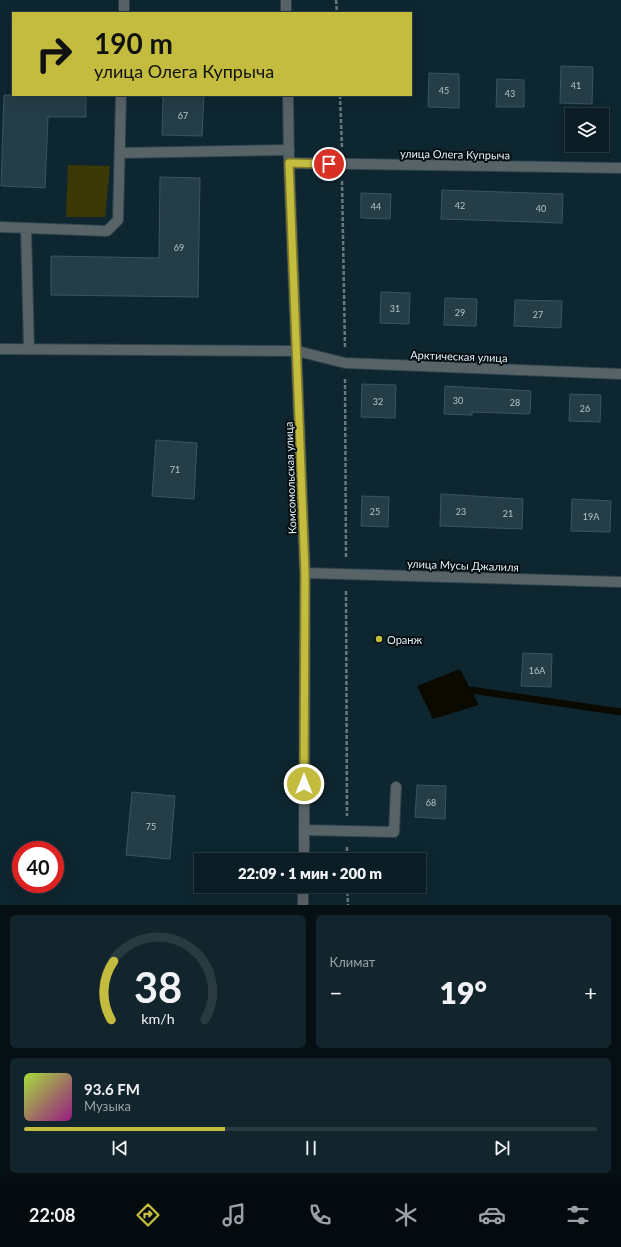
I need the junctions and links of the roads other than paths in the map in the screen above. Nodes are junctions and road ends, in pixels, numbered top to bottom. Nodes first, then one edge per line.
1 (124, 0) edge
2 (286, 0) edge
3 (124, 12) edge
4 (286, 12) edge
5 (121, 96) edge
6 (288, 96) edge
7 (289, 150) junction
8 (120, 153) junction
9 (289, 163) junction
10 (621, 168) edge
11 (0, 227) edge
12 (26, 228) junction
13 (0, 349) edge
14 (28, 349) junction
15 (297, 351) junction
16 (621, 374) edge
17 (305, 573) junction
18 (621, 582) edge
19 (396, 787) dead end
20 (304, 830) junction
21 (304, 853) edge
22 (303, 893) edge
23 (303, 905) edge

1 - 3 street
2 - 4 street
5 - 8 street
6 - 7 street, Комсомольская улица
7 - 8 street
7 - 9 street, Комсомольская улица
8 - 12 street
9 - 10 street, улица Олега Купрыча
9 - 15 street, Комсомольская улица
11 - 12 street
12 - 14 street
13 - 14 street, Арктическая улица
14 - 15 street, Арктическая улица
15 - 16 street, Арктическая улица
15 - 17 street, Комсомольская улица
17 - 18 street, улица Мусы Джалиля
17 - 20 street, Комсомольская улица
19 - 20 street
20 - 21 street, Комсомольская улица
22 - 23 street

